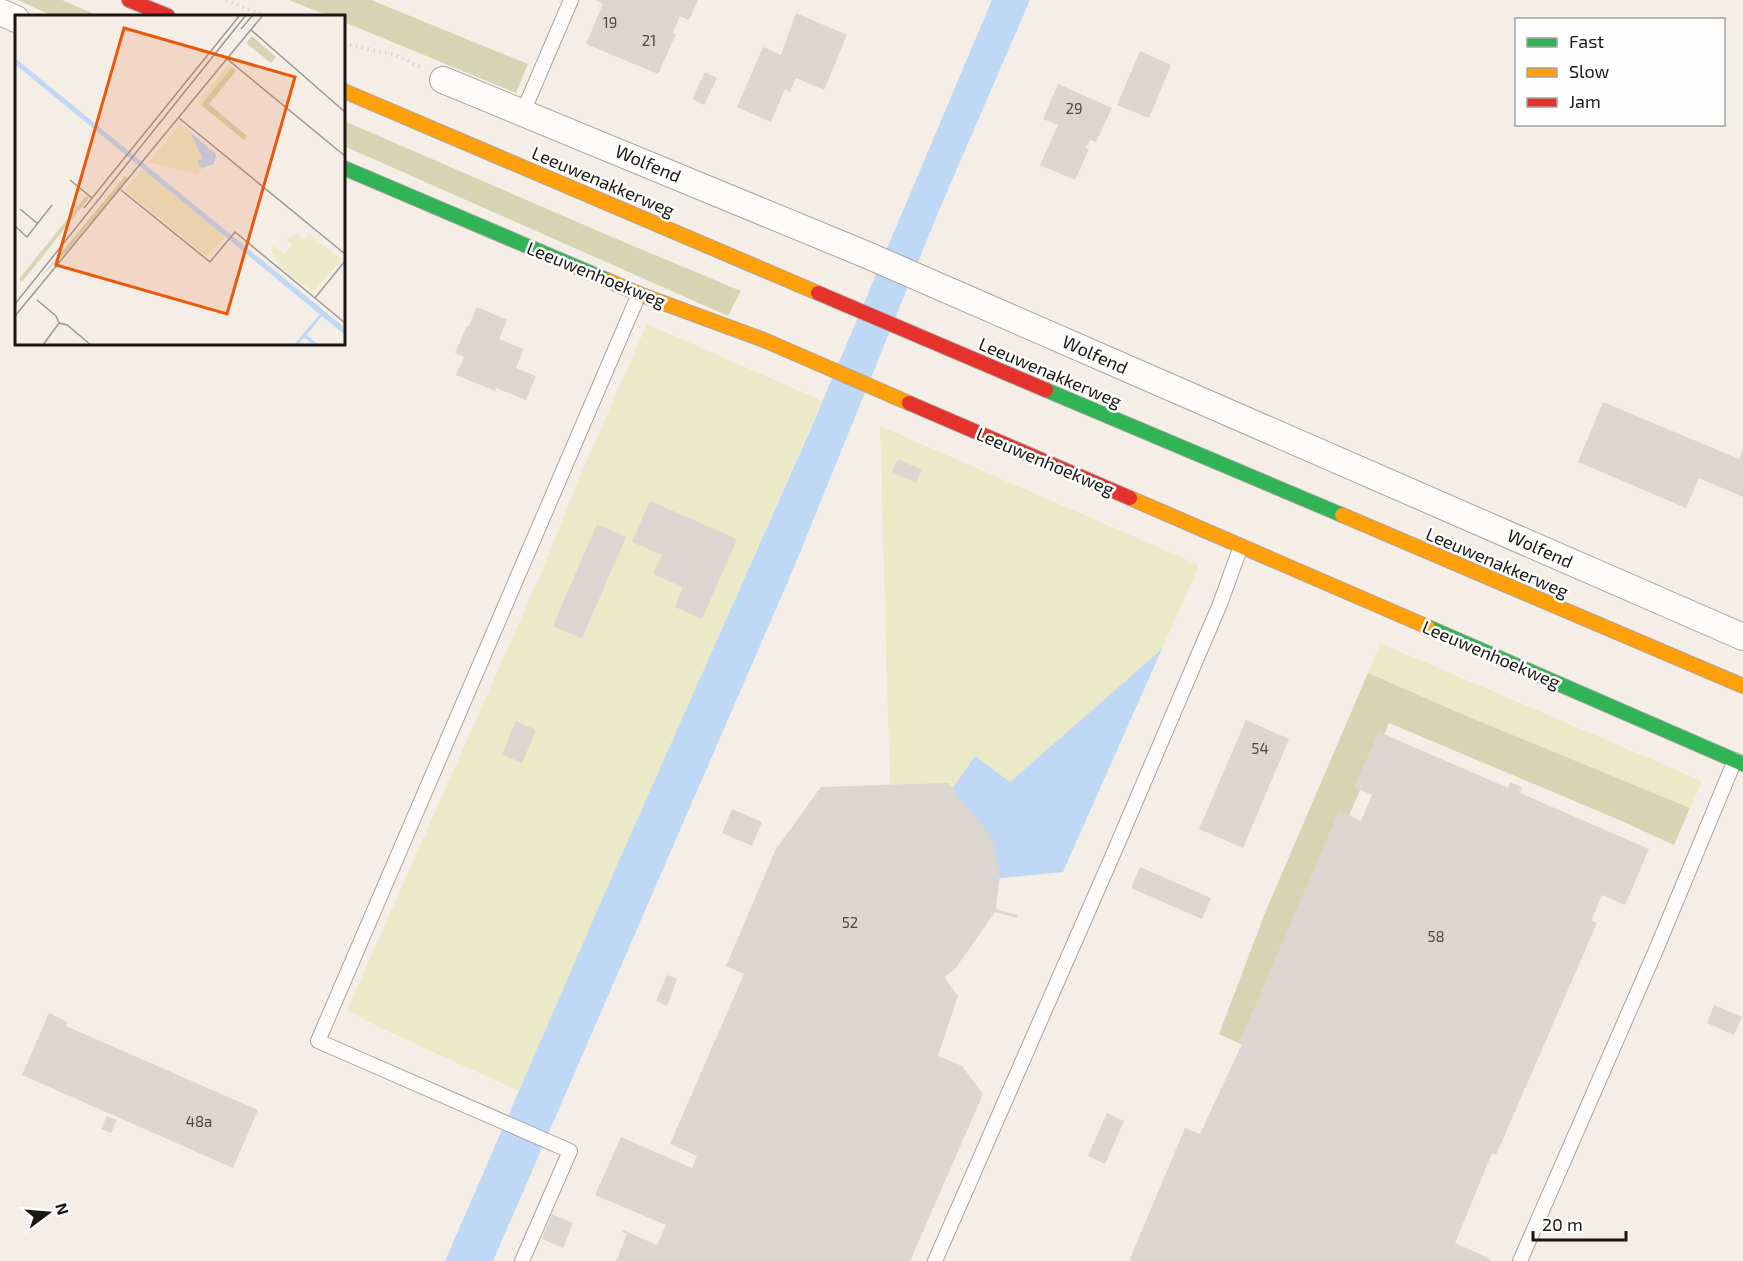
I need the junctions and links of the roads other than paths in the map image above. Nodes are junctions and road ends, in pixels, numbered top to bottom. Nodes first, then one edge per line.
1 (129, 0) edge
2 (571, 0) edge
3 (0, 12) edge
4 (166, 15) edge
5 (15, 19) edge
6 (443, 80) road end
7 (345, 91) edge
8 (523, 112) junction
9 (345, 168) edge
10 (639, 294) junction
11 (1241, 546) junction
12 (1743, 638) edge
13 (1743, 687) edge
14 (1739, 762) edge
15 (522, 1261) edge
16 (935, 1261) edge
17 (1520, 1261) edge

1 - 4 main road
2 - 8 lane
3 - 5 street
6 - 8 street, Wolfend
7 - 13 main road, Leeuwenakkerweg
8 - 12 street, Wolfend
9 - 10 main road, Leeuwenhoekweg
10 - 11 main road, Leeuwenhoekweg
10 - 15 lane
11 - 14 main road, Leeuwenhoekweg
11 - 16 lane
14 - 17 lane

